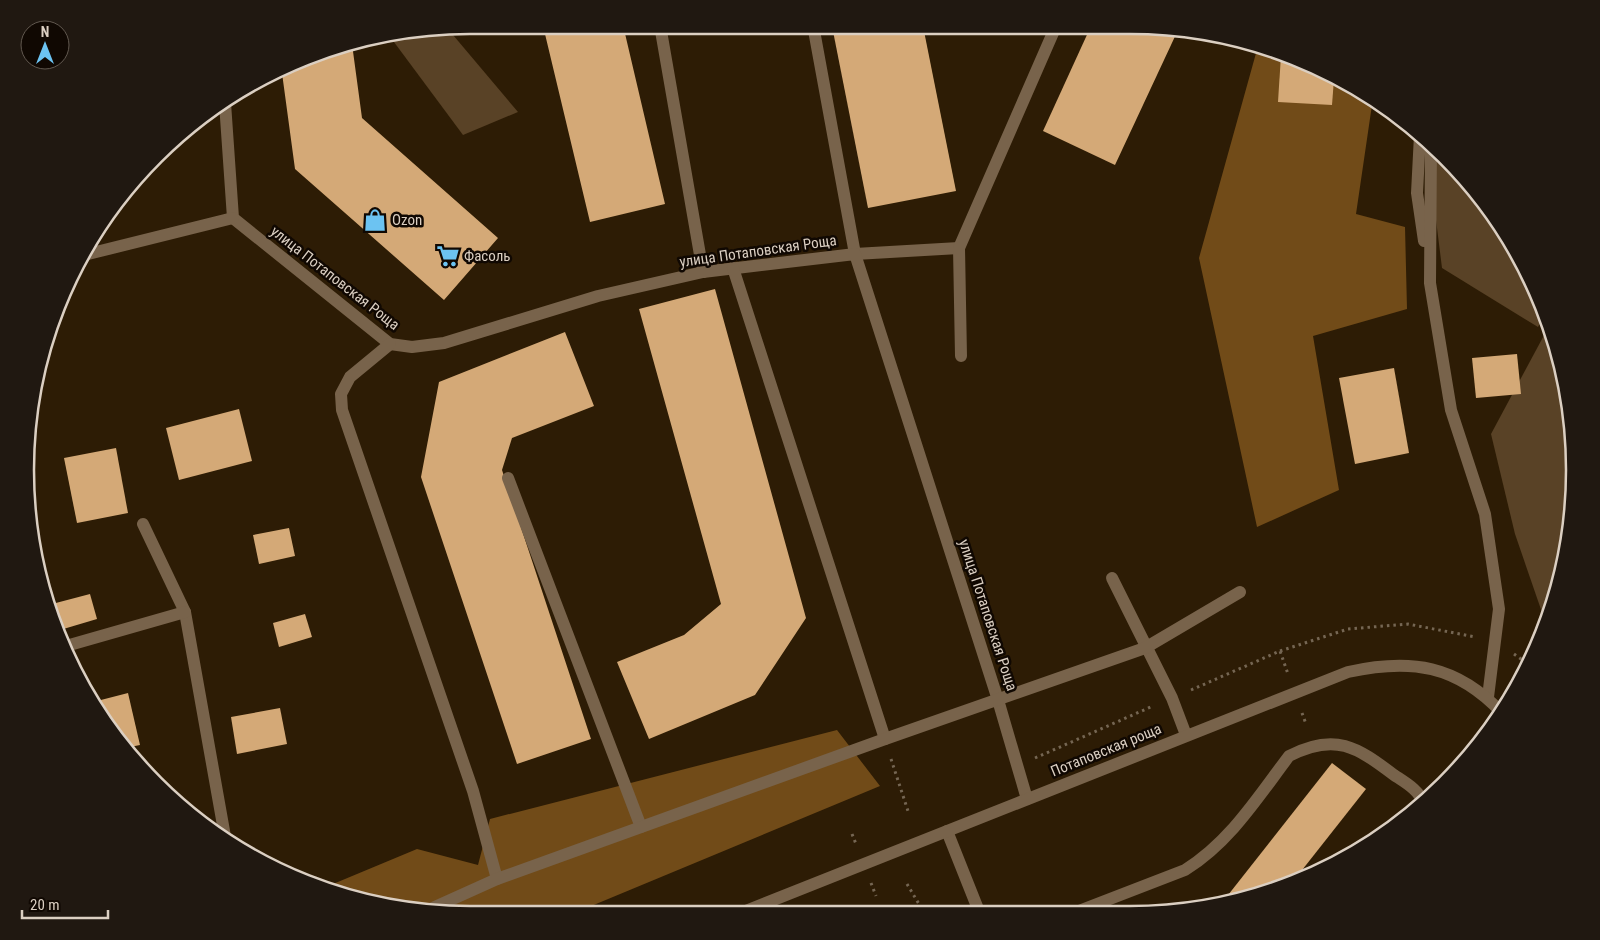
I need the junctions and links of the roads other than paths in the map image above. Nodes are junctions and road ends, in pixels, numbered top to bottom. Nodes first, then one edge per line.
1 (662, 34) edge
2 (814, 34) edge
3 (1053, 34) edge
4 (225, 109) edge
5 (1420, 144) edge
6 (1430, 154) edge
7 (233, 218) junction
8 (959, 248) junction
9 (92, 252) edge
10 (855, 254) junction
11 (733, 268) junction
12 (703, 272) junction
13 (1430, 284) junction
14 (390, 344) junction
15 (961, 356) dead end
16 (508, 478) dead end
17 (143, 524) dead end
18 (1112, 578) dead end
19 (1240, 592) dead end
20 (184, 612) junction
21 (71, 645) edge
22 (1145, 648) junction
23 (1488, 697) junction
24 (998, 700) junction
25 (1496, 707) edge
26 (1186, 735) junction
27 (885, 739) junction
28 (1420, 796) edge
29 (1027, 799) junction
30 (641, 827) junction
31 (224, 830) edge
32 (947, 831) junction
33 (497, 879) junction
34 (440, 905) edge
35 (758, 906) edge
36 (977, 906) edge
37 (1092, 906) edge

1 - 12 street
2 - 10 street
3 - 8 street
4 - 7 street
5 - 13 street
6 - 13 street
7 - 9 street
7 - 14 street, улица Потаповская Роща
8 - 10 street
8 - 15 street
10 - 11 street, улица Потаповская Роща
10 - 24 street, улица Потаповская Роща
11 - 12 street, улица Потаповская Роща
11 - 27 street
12 - 14 street, улица Потаповская Роща
13 - 23 street
14 - 33 street
16 - 30 street
17 - 20 street
18 - 22 street
19 - 22 street
20 - 21 street
20 - 31 street
22 - 24 street
22 - 26 street
23 - 25 street, Потаповская роща
23 - 26 street, Потаповская роща
24 - 27 street
24 - 29 street, улица Потаповская Роща
26 - 29 street, Потаповская роща
27 - 30 street
28 - 37 street
29 - 32 street, Потаповская роща
30 - 33 street
32 - 35 street, Потаповская роща
32 - 36 street
33 - 34 street

